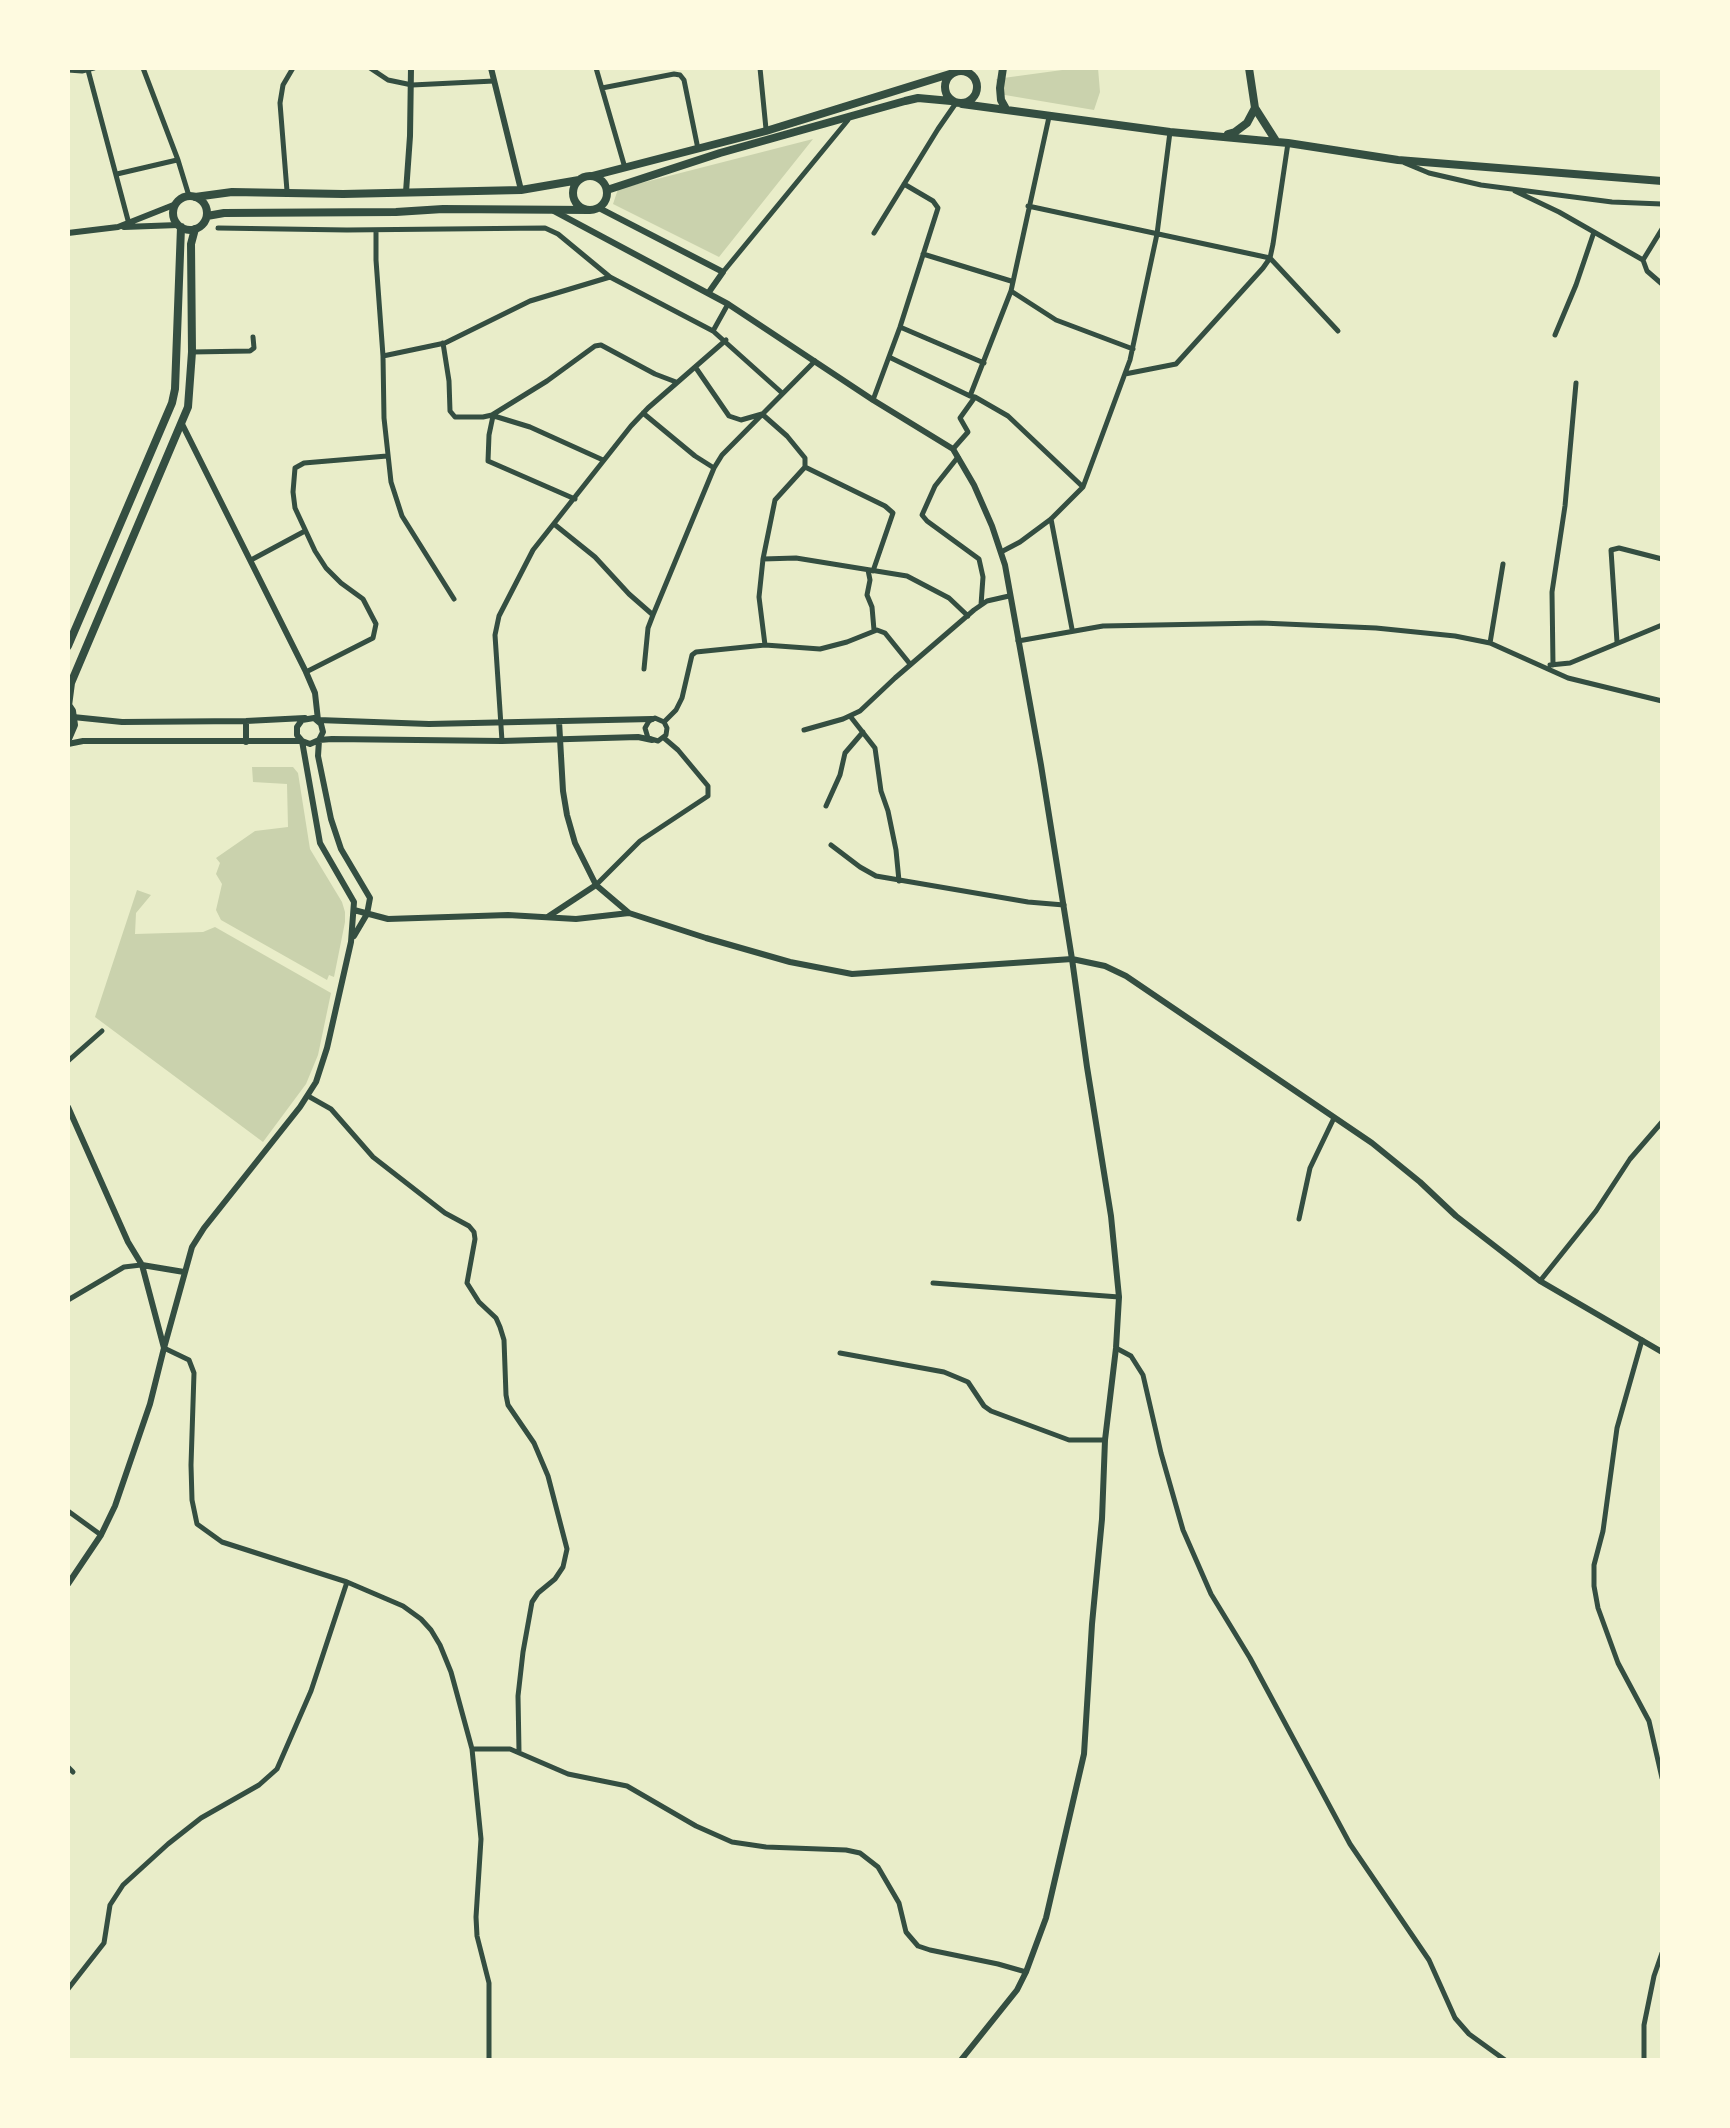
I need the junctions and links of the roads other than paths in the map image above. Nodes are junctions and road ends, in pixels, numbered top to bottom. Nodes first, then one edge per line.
1 (143, 68) edge
2 (293, 68) edge
3 (370, 68) edge
4 (411, 68) edge
5 (491, 68) edge
6 (596, 68) edge
7 (760, 68) edge
8 (979, 68) edge
9 (1003, 68) edge
10 (1249, 68) edge
11 (91, 69) edge
12 (68, 70) edge
13 (957, 71) edge
14 (494, 81) junction
15 (412, 85) junction
16 (602, 88) junction
17 (957, 103) junction
18 (1256, 108) junction
19 (1006, 109) junction
20 (1050, 115) junction
21 (851, 116) junction
22 (766, 131) junction
23 (1170, 132) junction
24 (1220, 137) junction
25 (1276, 141) junction
26 (1288, 142) junction
27 (698, 149) junction
28 (178, 160) junction
29 (1398, 160) junction
30 (625, 168) junction
31 (117, 174) junction
32 (592, 176) junction
33 (579, 180) junction
34 (1662, 181) edge
35 (904, 184) junction
36 (1508, 188) junction
37 (521, 190) junction
38 (607, 190) junction
39 (406, 192) junction
40 (288, 194) junction
41 (192, 196) junction
42 (176, 204) junction
43 (1662, 204) edge
44 (1028, 206) junction
45 (600, 208) junction
46 (552, 210) junction
47 (589, 210) junction
48 (207, 216) junction
49 (129, 225) junction
50 (179, 226) junction
51 (218, 228) dead end
52 (376, 229) junction
53 (1662, 229) edge
54 (195, 230) junction
55 (68, 232) edge
56 (1594, 232) junction
57 (874, 233) dead end
58 (1156, 234) junction
59 (923, 254) junction
60 (1270, 258) junction
61 (1643, 260) junction
62 (723, 272) junction
63 (610, 277) junction
64 (1012, 282) junction
65 (1662, 284) edge
66 (709, 292) junction
67 (1010, 292) junction
68 (728, 304) junction
69 (900, 327) junction
70 (713, 330) junction
71 (1338, 331) dead end
72 (1555, 334) dead end
73 (253, 337) dead end
74 (726, 340) junction
75 (443, 343) junction
76 (1133, 349) junction
77 (192, 352) junction
78 (384, 356) junction
79 (888, 357) junction
80 (814, 361) junction
81 (984, 363) junction
82 (696, 368) junction
83 (1126, 374) junction
84 (677, 383) junction
85 (1576, 383) dead end
86 (782, 393) junction
87 (972, 397) junction
88 (872, 400) junction
89 (643, 413) junction
90 (762, 414) junction
91 (492, 415) junction
92 (182, 424) junction
93 (953, 449) junction
94 (387, 456) junction
95 (958, 457) junction
96 (603, 460) junction
97 (805, 467) junction
98 (714, 468) junction
99 (1083, 487) junction
100 (575, 499) junction
101 (1051, 519) junction
102 (554, 524) junction
103 (305, 531) junction
104 (1001, 552) junction
105 (763, 559) junction
106 (1662, 559) edge
107 (251, 560) junction
108 (1503, 564) dead end
109 (871, 571) junction
110 (1009, 596) junction
111 (454, 600) dead end
112 (981, 606) junction
113 (653, 615) junction
114 (968, 616) junction
115 (1662, 625) edge
116 (874, 630) junction
117 (1072, 630) junction
118 (1018, 641) junction
119 (1616, 642) junction
120 (1490, 644) junction
121 (765, 645) junction
122 (68, 646) edge
123 (910, 664) junction
124 (1553, 665) junction
125 (1542, 667) junction
126 (644, 669) dead end
127 (306, 672) junction
128 (1662, 700) edge
129 (68, 706) edge
130 (850, 716) junction
131 (73, 717) junction
132 (306, 718) junction
133 (318, 720) junction
134 (559, 720) junction
135 (652, 720) junction
136 (192, 722) junction
137 (246, 722) junction
138 (502, 722) junction
139 (664, 722) junction
140 (804, 730) dead end
141 (863, 732) junction
142 (664, 738) junction
143 (318, 740) junction
144 (559, 740) junction
145 (652, 740) junction
146 (68, 741) edge
147 (192, 741) junction
148 (302, 741) junction
149 (502, 741) junction
150 (246, 742) junction
151 (826, 806) dead end
152 (831, 845) dead end
153 (899, 881) junction
154 (596, 884) junction
155 (1064, 905) junction
156 (354, 910) junction
157 (629, 912) junction
158 (367, 914) junction
159 (548, 916) junction
160 (351, 942) junction
161 (1072, 959) junction
162 (102, 1030) dead end
163 (68, 1061) edge
164 (308, 1096) junction
165 (68, 1107) edge
166 (1334, 1118) junction
167 (70, 1120) edge
168 (1662, 1122) edge
169 (1298, 1219) dead end
170 (142, 1265) junction
171 (184, 1272) junction
172 (1540, 1281) junction
173 (932, 1284) dead end
174 (1118, 1297) junction
175 (68, 1300) edge
176 (1642, 1340) junction
177 (164, 1348) junction
178 (1116, 1348) junction
179 (1662, 1352) edge
180 (840, 1353) dead end
181 (1105, 1440) junction
182 (68, 1511) edge
183 (100, 1536) junction
184 (347, 1582) junction
185 (68, 1584) edge
186 (472, 1748) junction
187 (519, 1752) junction
188 (1662, 1778) edge
189 (1662, 1953) edge
190 (1026, 1972) junction
191 (68, 1989) edge
192 (490, 2060) edge
193 (962, 2060) edge
194 (1505, 2060) edge
195 (1644, 2060) edge

1 - 28 street
2 - 40 street
3 - 15 street
4 - 15 street
5 - 14 street
6 - 16 street
7 - 22 street
8 - 13 main road
9 - 19 main road
10 - 18 main road
11 - 12 street
11 - 31 street
13 - 17 main road
13 - 17 main road
13 - 22 main road
14 - 15 street
14 - 37 street
15 - 39 street
16 - 27 street
16 - 30 street
17 - 19 main road
17 - 21 main road
17 - 35 street
18 - 24 main road
18 - 25 main road
19 - 20 main road
20 - 23 main road
20 - 44 street
21 - 38 main road
21 - 62 street
22 - 27 main road
23 - 24 main road
23 - 58 street
24 - 25 main road
25 - 26 main road
26 - 29 main road
26 - 60 street
27 - 30 main road
28 - 31 street
28 - 41 street
29 - 34 main road
29 - 36 street
30 - 32 main road
31 - 49 street
32 - 33 main road
32 - 38 main road
33 - 37 main road
33 - 47 main road
35 - 57 street
35 - 59 street
36 - 43 street
36 - 56 street
37 - 39 main road
38 - 45 main road
39 - 40 main road
40 - 41 main road
41 - 42 main road
41 - 48 main road
42 - 49 street
42 - 50 main road
44 - 58 street
44 - 64 street
45 - 47 main road
45 - 62 street
46 - 47 main road
46 - 48 main road
46 - 66 street
48 - 54 main road
49 - 50 street
49 - 55 street
50 - 54 main road
50 - 122 main road
51 - 52 street
52 - 63 street
52 - 78 street
53 - 61 street
54 - 77 main road
56 - 61 street
56 - 72 street
58 - 60 street
58 - 76 street
59 - 64 street
59 - 69 street
60 - 71 street
60 - 83 street
61 - 65 street
62 - 66 street
63 - 70 street
63 - 75 street
64 - 67 street
66 - 68 street
67 - 76 street
67 - 81 street
68 - 70 street
68 - 80 street
69 - 79 street
69 - 81 street
70 - 74 street
73 - 77 street
74 - 82 street
74 - 86 street
75 - 78 street
75 - 91 street
76 - 83 street
77 - 92 main road
78 - 94 street
79 - 87 street
79 - 88 street
80 - 86 street
80 - 88 street
81 - 87 street
82 - 84 street
82 - 90 street
83 - 99 street
84 - 89 street
84 - 91 street
85 - 124 street
86 - 90 street
87 - 93 street
87 - 99 street
88 - 93 street
89 - 96 street
89 - 98 street
90 - 97 street
90 - 98 street
91 - 96 street
91 - 100 street
92 - 107 street
92 - 129 main road
93 - 95 street
94 - 103 street
94 - 111 street
95 - 104 street
95 - 112 street
96 - 100 street
97 - 105 street
97 - 109 street
98 - 113 street
99 - 101 street
100 - 102 street
101 - 104 street
101 - 117 street
102 - 113 street
102 - 138 street
103 - 107 street
103 - 127 street
104 - 110 street
105 - 109 street
105 - 121 street
106 - 119 street
107 - 127 street
108 - 120 street
109 - 114 street
109 - 116 street
110 - 112 street
110 - 118 street
112 - 114 street
113 - 126 street
114 - 123 street
115 - 119 street
116 - 121 street
116 - 123 street
117 - 118 street
117 - 120 street
118 - 155 street
119 - 124 street
120 - 125 street
121 - 139 street
123 - 130 street
124 - 125 street
125 - 128 street
127 - 133 street
129 - 131 main road
130 - 140 street
130 - 141 street
131 - 136 street
131 - 146 main road
132 - 133 street
132 - 137 street
132 - 148 street
133 - 138 street
133 - 143 street
134 - 135 street
134 - 138 street
134 - 144 street
135 - 139 street
135 - 145 street
136 - 137 street
136 - 147 street
137 - 150 street
138 - 149 street
139 - 142 street
141 - 151 street
141 - 153 street
142 - 145 street
142 - 154 street
143 - 148 street
143 - 149 street
143 - 158 street
144 - 145 street
144 - 149 street
144 - 154 street
146 - 147 street
147 - 150 street
148 - 150 street
148 - 156 street
152 - 153 street
153 - 155 street
154 - 157 street
154 - 159 street
155 - 161 street
156 - 158 street
156 - 160 street
157 - 159 street
157 - 161 street
158 - 159 street
158 - 160 street
160 - 164 street
161 - 166 street
161 - 174 street
162 - 163 street
164 - 171 street
164 - 187 street
165 - 167 street
166 - 169 street
166 - 172 street
167 - 170 street
168 - 172 street
170 - 171 street
170 - 175 street
170 - 177 street
171 - 177 street
172 - 176 street
173 - 174 street
174 - 178 street
176 - 179 street
176 - 188 street
177 - 183 street
177 - 184 street
178 - 181 street
178 - 194 street
180 - 181 street
181 - 190 street
182 - 183 street
183 - 185 street
184 - 186 street
184 - 191 street
186 - 187 street
186 - 192 street
187 - 190 street
189 - 195 street
190 - 193 street

